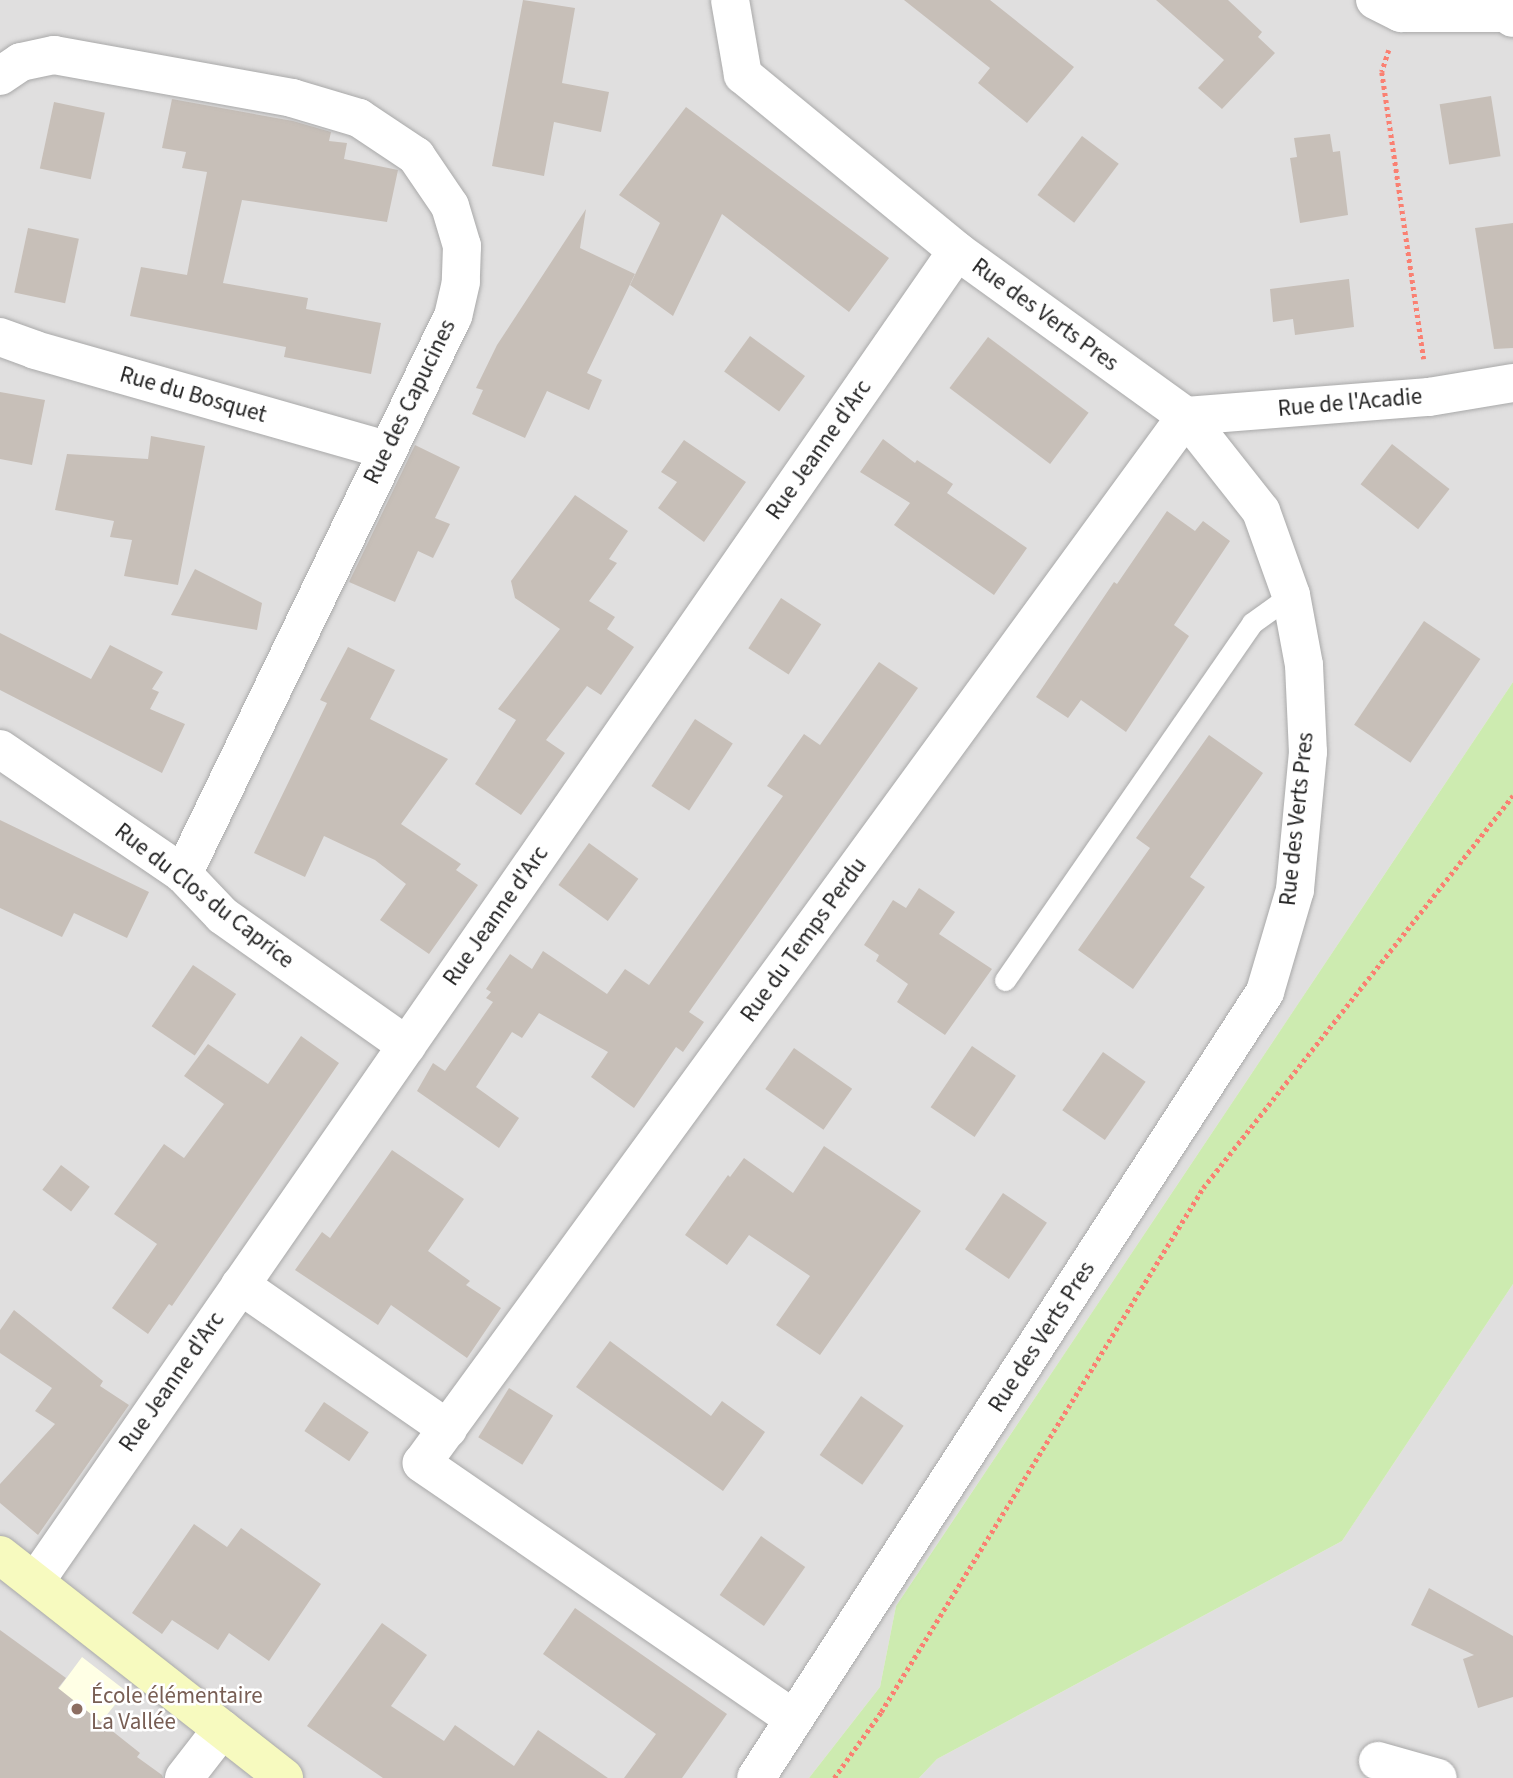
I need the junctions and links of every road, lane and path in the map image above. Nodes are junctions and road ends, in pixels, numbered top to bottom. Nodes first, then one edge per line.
1 (730, 0) edge
2 (1388, 6) edge
3 (1513, 18) edge
4 (0, 76) edge
5 (957, 251) junction
6 (0, 337) edge
7 (1511, 387) edge
8 (1429, 397) junction
9 (1186, 416) junction
10 (386, 450) junction
11 (1291, 596) junction
12 (0, 749) edge
13 (1513, 796) edge
14 (183, 874) junction
15 (1005, 980) dead end
16 (407, 1046) junction
17 (240, 1285) junction
18 (448, 1429) junction
19 (0, 1555) edge
20 (34, 1582) junction
21 (794, 1719) junction
22 (222, 1729) junction
23 (1378, 1761) dead end
24 (184, 1778) edge
25 (284, 1778) edge
26 (756, 1778) edge
27 (834, 1778) edge
28 (1438, 1778) edge

1 - 5 street, Rue des Verts Pres
2 - 3 street
2 - 8 path
4 - 10 street, Rue des Capucines
5 - 9 street, Rue des Verts Pres
5 - 16 street, Rue Jeanne d'Arc
6 - 10 street, Rue du Bosquet
7 - 8 street, Rue de l'Acadie
8 - 9 street, Rue de l'Acadie
9 - 11 street, Rue des Verts Pres
9 - 18 street, Rue du Temps Perdu
10 - 14 street, Rue des Capucines
11 - 15 lane
11 - 21 street, Rue des Verts Pres
12 - 14 street, Rue du Clos du Caprice
13 - 27 path
14 - 16 street, Rue du Clos du Caprice
16 - 17 street, Rue Jeanne d'Arc
17 - 18 street
17 - 20 street, Rue Jeanne d'Arc
18 - 21 street, Rue du Temps Perdu
19 - 20 main road
20 - 22 main road
21 - 26 street, Rue des Verts Pres
22 - 24 street
22 - 25 main road
23 - 28 street

